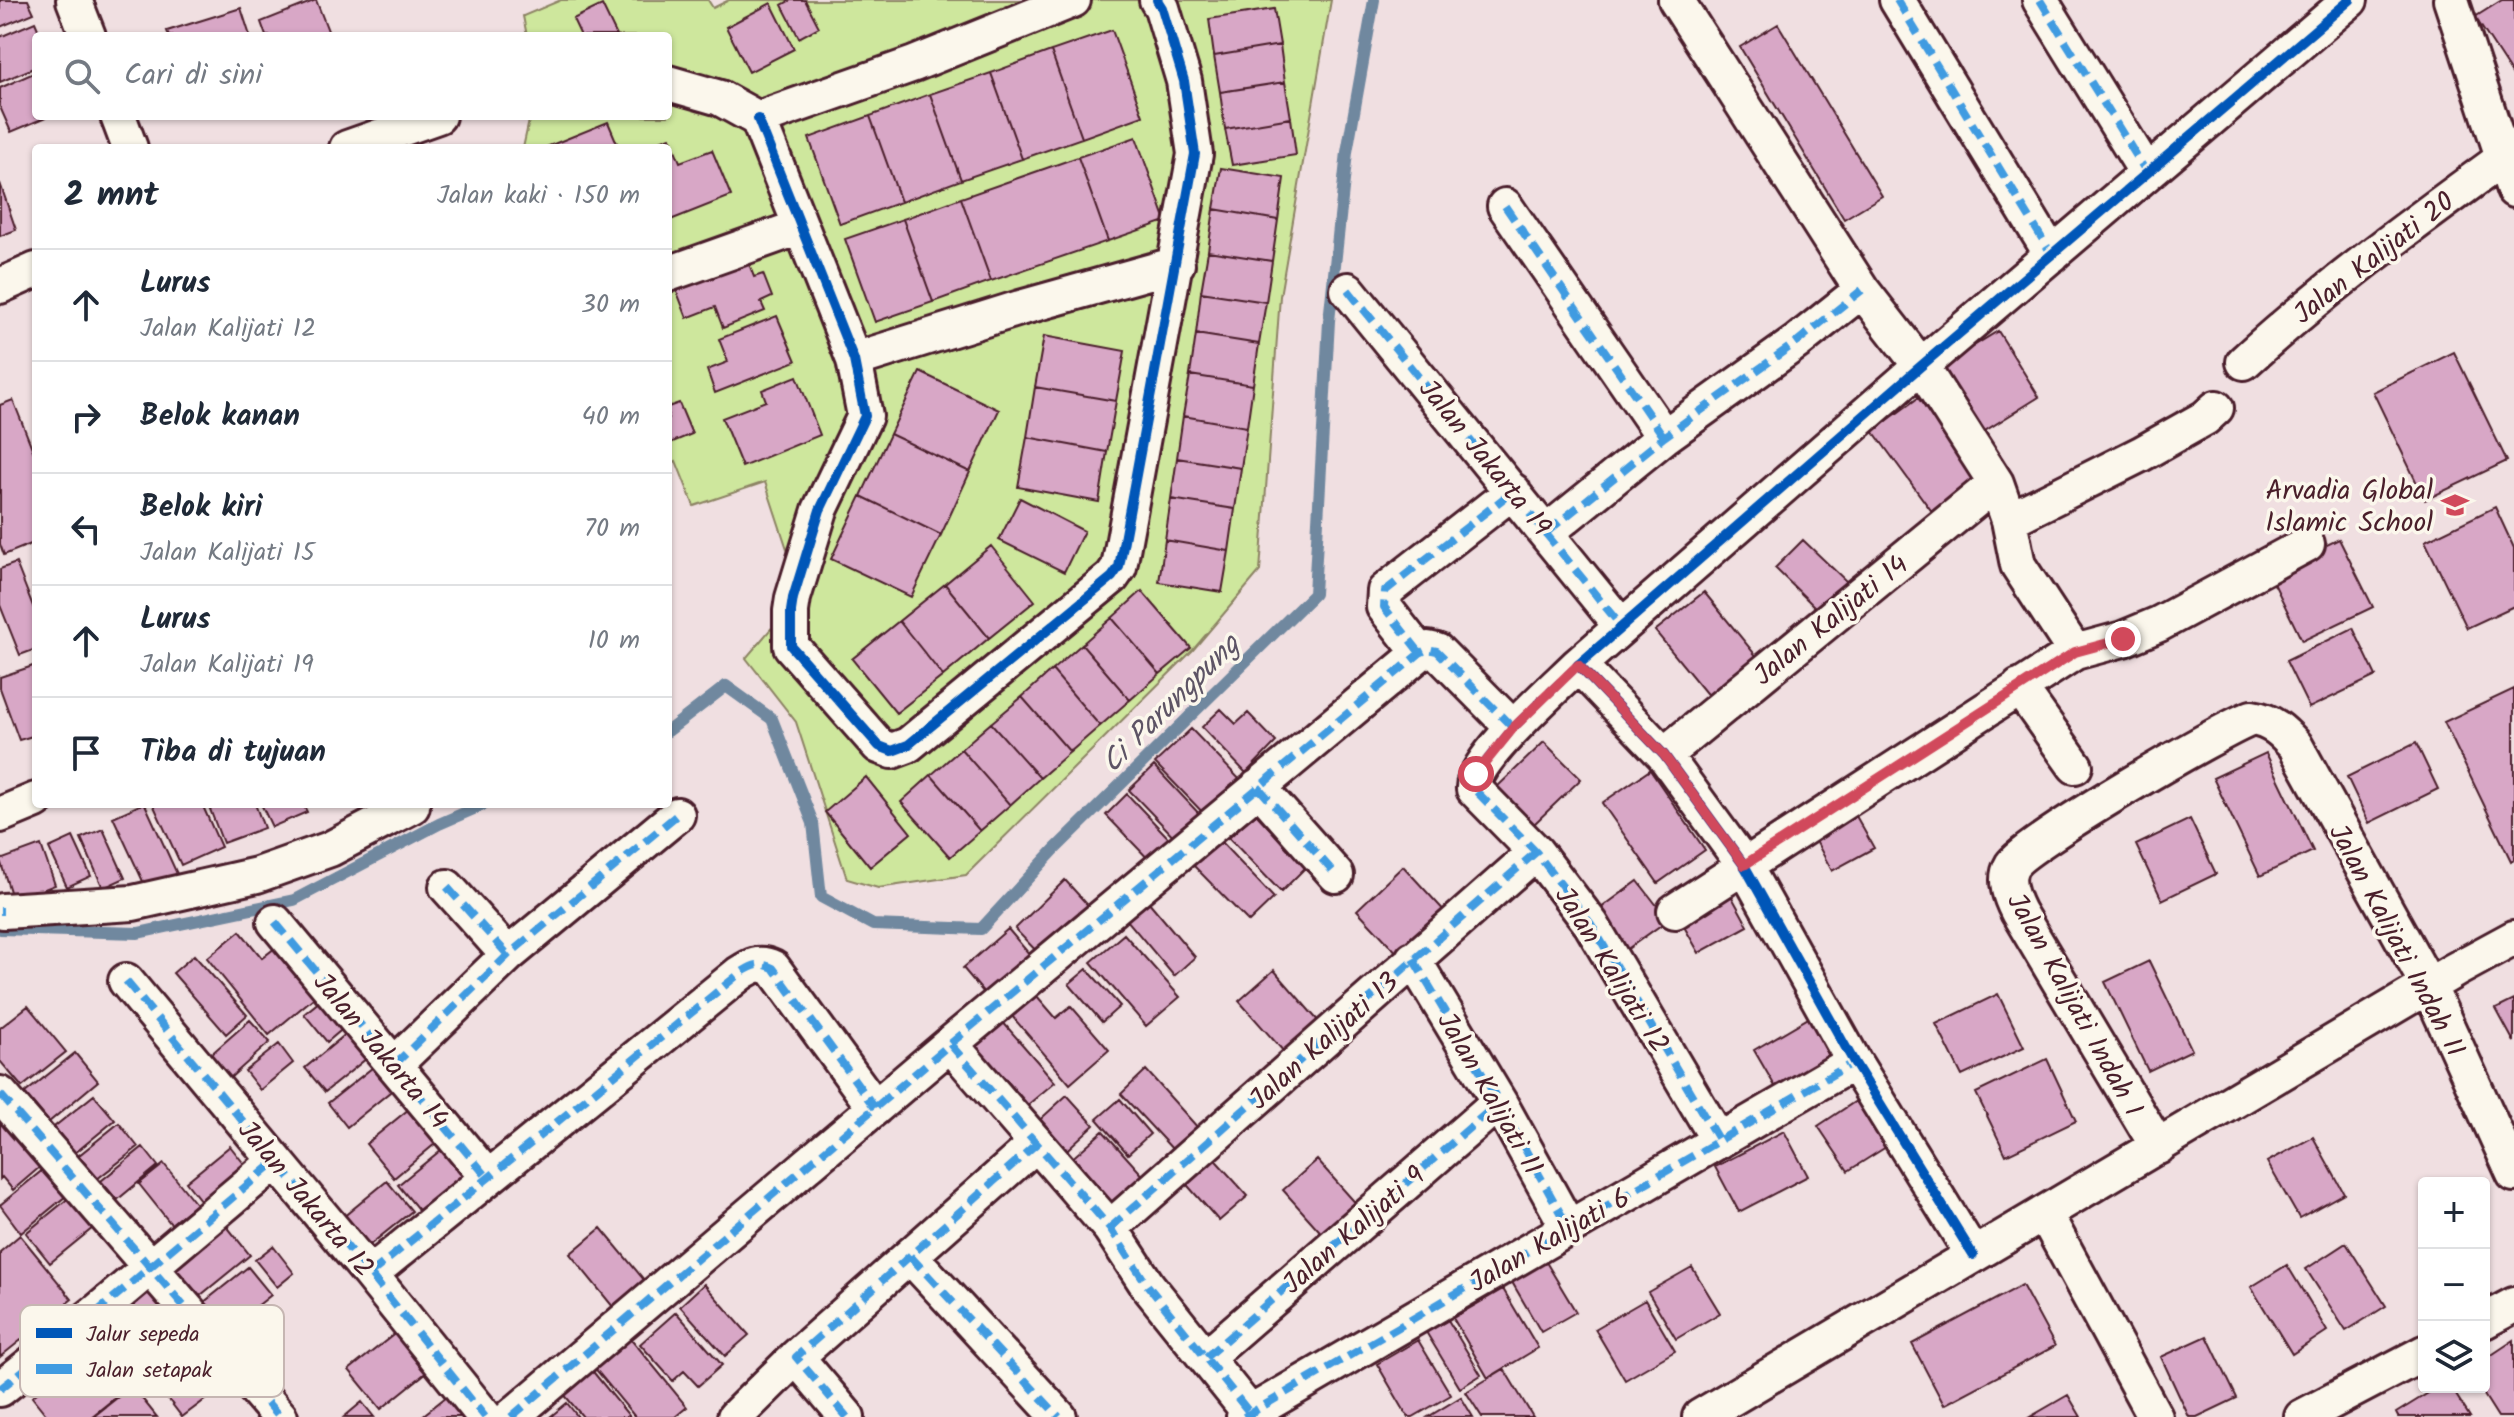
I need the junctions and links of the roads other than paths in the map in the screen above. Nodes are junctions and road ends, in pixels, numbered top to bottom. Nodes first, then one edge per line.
1 (74, 0) edge
2 (1073, 0) edge
3 (1157, 0) edge
4 (1676, 0) edge
5 (1897, 0) edge
6 (2040, 0) edge
7 (2350, 0) edge
8 (2451, 0) edge
9 (86, 32) edge
10 (672, 84) edge
11 (758, 119) junction
12 (120, 120) edge
13 (427, 120) edge
14 (128, 144) edge
15 (358, 144) edge
16 (2505, 157) junction
17 (2147, 173) junction
18 (2514, 190) edge
19 (1505, 206) dead end
20 (800, 227) junction
21 (2052, 255) junction
22 (1177, 264) junction
23 (32, 272) edge
24 (672, 273) edge
25 (0, 286) edge
26 (1348, 290) dead end
27 (1862, 290) junction
28 (854, 360) junction
29 (2244, 362) dead end
30 (1921, 366) junction
31 (2216, 408) dead end
32 (1664, 437) junction
33 (1996, 483) junction
34 (1513, 491) junction
35 (2009, 520) junction
36 (1547, 532) junction
37 (2307, 544) dead end
38 (1621, 626) junction
39 (2075, 652) junction
40 (1420, 653) junction
41 (1578, 665) junction
42 (2019, 687) junction
43 (2265, 720) joint
44 (1513, 728) junction
45 (1664, 755) junction
46 (2075, 766) dead end
47 (1258, 787) junction
48 (32, 802) edge
49 (408, 808) edge
50 (0, 815) edge
51 (677, 815) dead end
52 (1536, 852) junction
53 (1744, 865) junction
54 (1336, 875) dead end
55 (447, 887) dead end
56 (3, 911) dead end
57 (1675, 911) dead end
58 (275, 922) dead end
59 (2514, 938) edge
60 (508, 955) junction
61 (1413, 959) junction
62 (126, 981) dead end
63 (2429, 987) junction
64 (950, 1044) junction
65 (1854, 1062) junction
66 (394, 1065) junction
67 (0, 1094) edge
68 (1499, 1102) junction
69 (875, 1108) junction
70 (1719, 1141) junction
71 (1036, 1144) junction
72 (2158, 1147) junction
73 (276, 1161) junction
74 (2514, 1174) edge
75 (488, 1178) junction
76 (2045, 1214) junction
77 (1568, 1227) junction
78 (1110, 1228) junction
79 (1973, 1255) junction
80 (910, 1256) junction
81 (149, 1267) junction
82 (370, 1274) junction
83 (103, 1305) edge
84 (182, 1305) edge
85 (2514, 1305) edge
86 (2490, 1318) edge
87 (2418, 1356) edge
88 (796, 1357) junction
89 (1206, 1357) junction
90 (20, 1373) edge
91 (0, 1389) edge
92 (263, 1397) edge
93 (1249, 1416) edge
94 (280, 1417) edge
95 (485, 1417) edge
96 (511, 1417) edge
97 (735, 1417) edge
98 (847, 1417) edge
99 (1059, 1417) edge
100 (1700, 1417) edge
101 (2155, 1417) edge
102 (2302, 1417) edge

1 - 9 street
2 - 11 street
3 - 22 street
4 - 27 street
5 - 21 street
6 - 17 street
7 - 17 street, Jalan Kalijati 12
8 - 16 street
10 - 11 street
11 - 20 street
12 - 14 street
13 - 15 street
16 - 18 street
16 - 29 street, Jalan Kalijati 20
17 - 21 street, Jalan Kalijati 12
19 - 32 street
20 - 24 street
20 - 28 street
21 - 30 street, Jalan Kalijati 12
22 - 28 street
22 - 28 street
23 - 25 street
26 - 34 street, Jalan Jakarta 19
27 - 30 street
27 - 32 street
30 - 33 street
30 - 38 street, Jalan Kalijati 12
31 - 35 street
32 - 36 street
33 - 35 street
33 - 45 street, Jalan Kalijati 14
34 - 36 street, Jalan Jakarta 19
34 - 40 street
35 - 39 street
36 - 38 street, Jalan Jakarta 19
37 - 39 street
38 - 41 street, Jalan Kalijati 12
39 - 42 street
40 - 44 street
40 - 47 street
41 - 44 street, Jalan Kalijati 12
41 - 45 street
42 - 46 street
42 - 53 street
43 - 63 street, Jalan Kalijati Indah II
43 - 72 street, Jalan Kalijati Indah I
44 - 52 street, Jalan Kalijati 12
45 - 53 street
47 - 54 street
47 - 64 street
48 - 50 street
49 - 56 street
51 - 60 street
52 - 61 street, Jalan Kalijati 13
52 - 70 street, Jalan Kalijati 12
53 - 57 street
53 - 65 street
55 - 60 street
58 - 66 street, Jalan Jakarta 14
59 - 63 street
60 - 66 street
61 - 68 street, Jalan Kalijati 11
61 - 78 street, Jalan Kalijati 13
62 - 73 street, Jalan Jakarta 12
63 - 72 street
63 - 74 street, Jalan Kalijati Indah II
64 - 69 street
64 - 71 street
65 - 70 street, Jalan Kalijati 6
65 - 79 street
66 - 75 street, Jalan Jakarta 14
67 - 81 street
68 - 77 street, Jalan Kalijati 11
68 - 89 street, Jalan Kalijati 9
69 - 75 street
69 - 96 street
70 - 77 street, Jalan Kalijati 6
71 - 78 street
71 - 80 street
72 - 76 street
73 - 81 street
73 - 82 street, Jalan Jakarta 12
75 - 82 street
76 - 79 street
76 - 101 street
77 - 93 street, Jalan Kalijati 6
78 - 89 street
79 - 100 street
80 - 88 street
80 - 99 street
81 - 83 street
81 - 84 street
82 - 95 street, Jalan Jakarta 12
85 - 86 street
87 - 102 street
88 - 97 street
88 - 98 street
89 - 93 street
90 - 91 street
92 - 94 street

